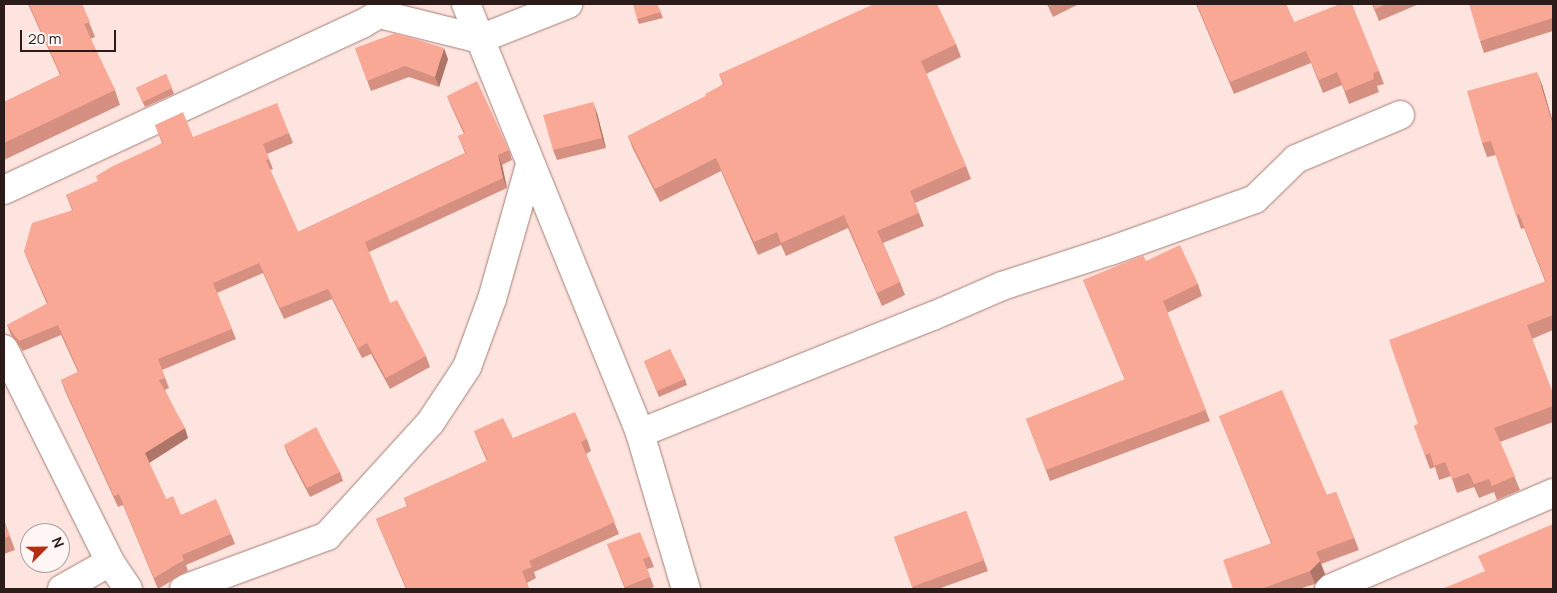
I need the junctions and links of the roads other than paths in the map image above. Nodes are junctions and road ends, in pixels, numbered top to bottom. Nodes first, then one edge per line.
1 (466, 4) edge
2 (568, 4) edge
3 (382, 9) edge
4 (480, 38) junction
5 (1400, 115) dead end
6 (530, 165) junction
7 (4, 190) edge
8 (4, 348) edge
9 (640, 433) junction
10 (1553, 493) edge
11 (110, 562) junction
12 (62, 589) edge
13 (128, 589) edge
14 (184, 589) edge
15 (686, 589) edge
16 (1328, 589) edge

1 - 4 street
2 - 4 street
3 - 4 street
3 - 7 street
4 - 6 street
5 - 9 street
6 - 9 street
6 - 14 street
8 - 11 street
9 - 15 street
10 - 16 street
11 - 12 street
11 - 13 street

